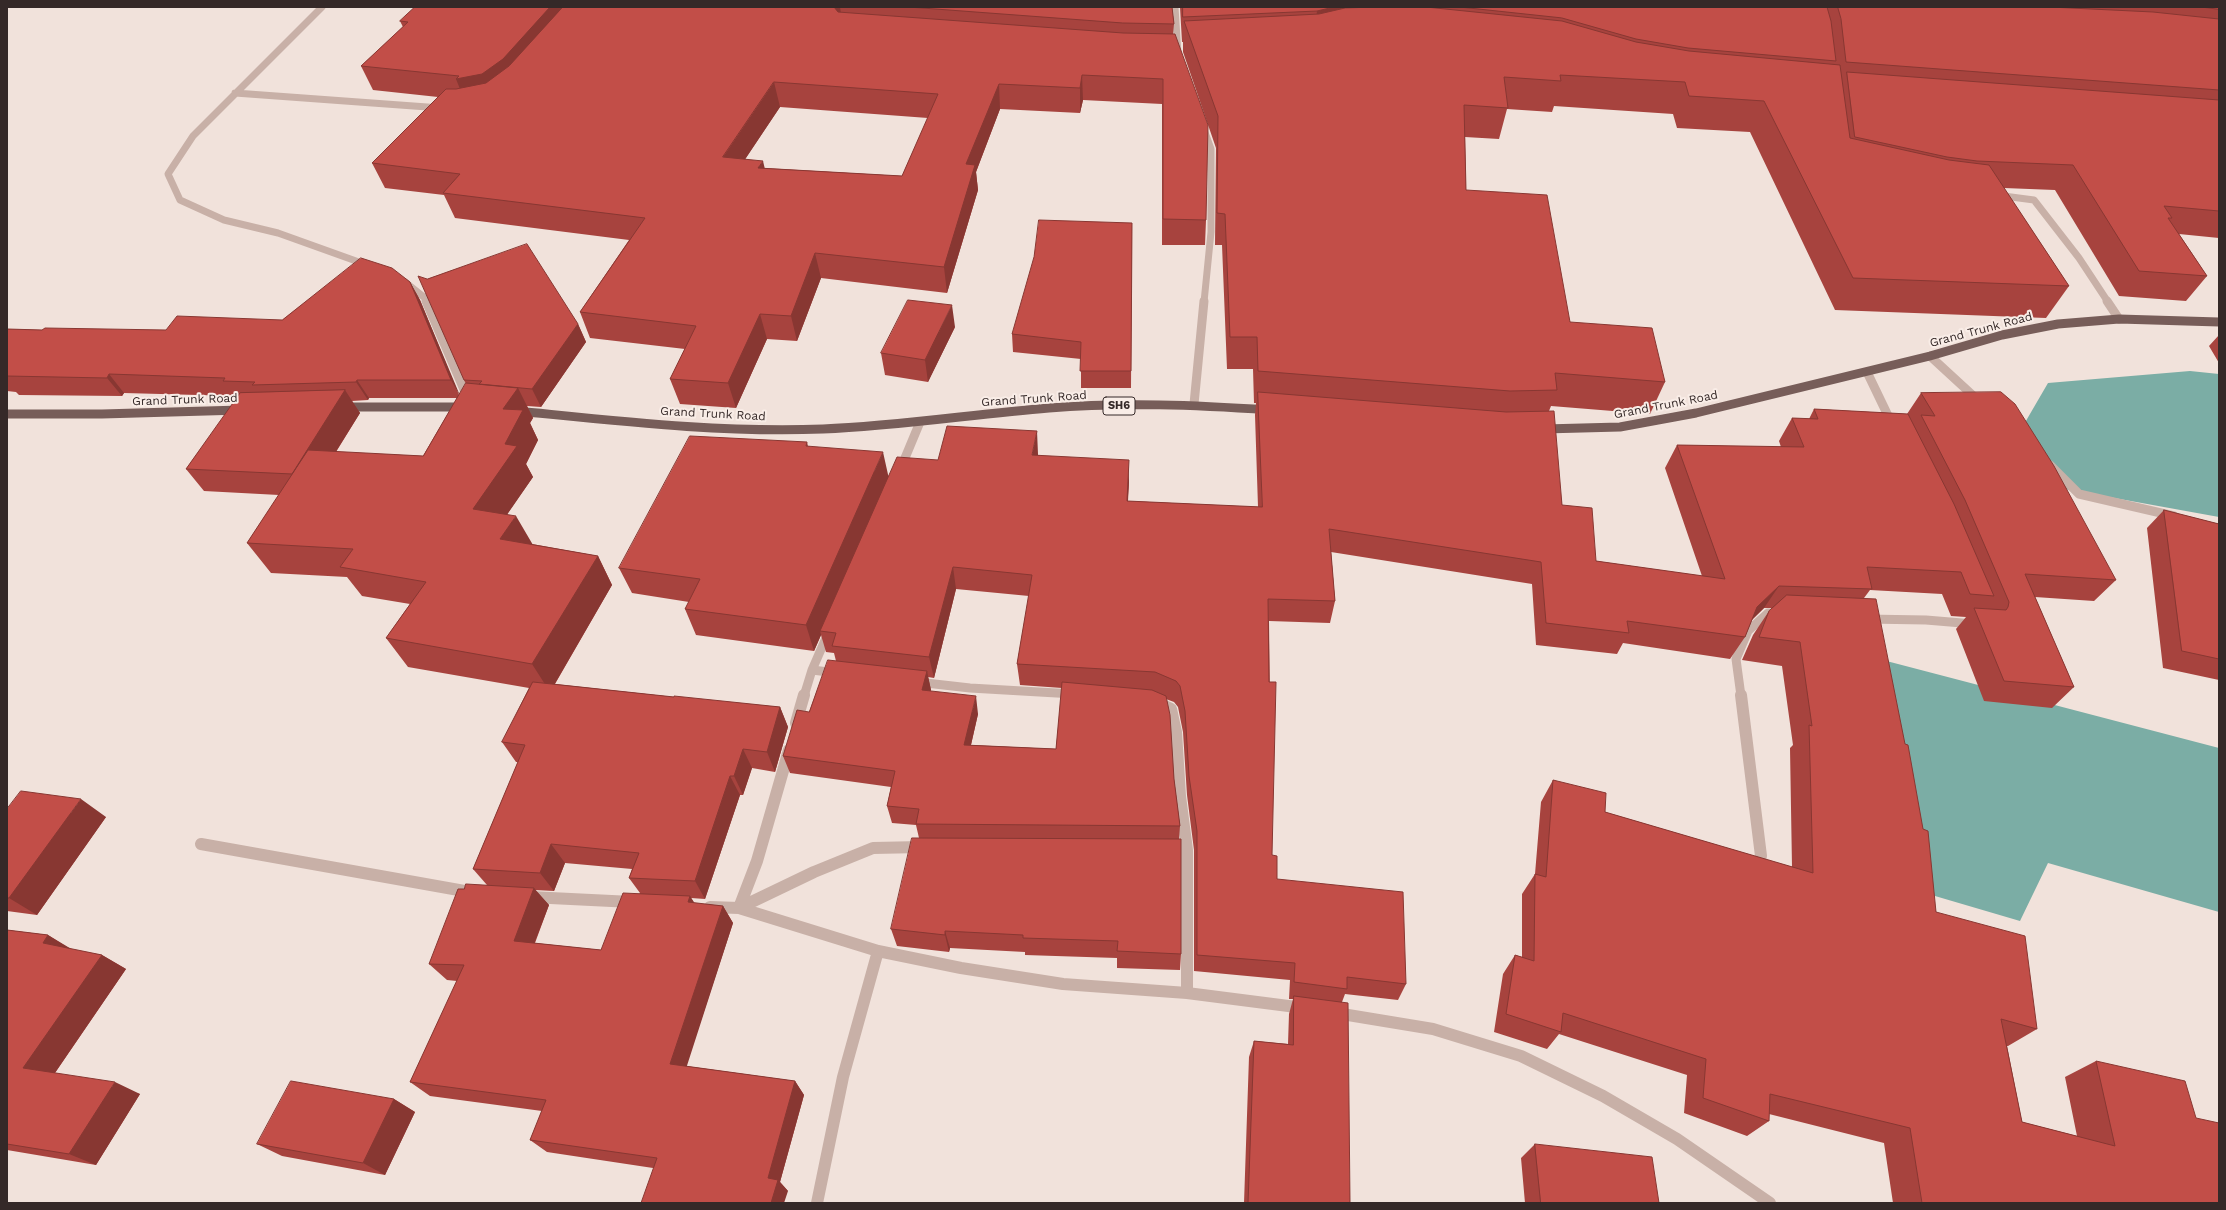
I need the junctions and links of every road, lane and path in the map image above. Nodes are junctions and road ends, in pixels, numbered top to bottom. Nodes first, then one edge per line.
1 (322, 7) edge
2 (1175, 7) edge
3 (1178, 52) edge
4 (236, 93) junction
5 (452, 109) edge
6 (1201, 120) edge
7 (1990, 194) edge
8 (381, 270) edge
9 (396, 275) edge
10 (2119, 319) junction
11 (2219, 322) edge
12 (1930, 356) junction
13 (1867, 372) junction
14 (1194, 404) junction
15 (471, 406) joint
16 (332, 408) edge
17 (1988, 409) edge
18 (248, 410) edge
19 (509, 410) edge
20 (1282, 410) edge
21 (7, 414) edge
22 (920, 422) junction
23 (1531, 429) edge
24 (1897, 434) edge
25 (2040, 456) edge
26 (897, 478) edge
27 (2180, 517) edge
28 (1792, 615) edge
29 (1855, 618) edge
30 (1981, 618) edge
31 (834, 620) edge
32 (812, 670) junction
33 (851, 674) edge
34 (907, 681) edge
35 (1084, 695) edge
36 (1146, 700) edge
37 (200, 844) dead end
38 (934, 847) edge
39 (1157, 849) edge
40 (1188, 850) junction
41 (1761, 856) edge
42 (478, 894) edge
43 (518, 896) edge
44 (644, 903) edge
45 (699, 906) edge
46 (739, 908) junction
47 (878, 951) junction
48 (1186, 993) junction
49 (817, 1203) edge
50 (1770, 1203) edge

1 - 4 street
2 - 3 street
4 - 5 street
4 - 8 street
6 - 14 street
7 - 10 street
9 - 15 street
10 - 11 main road, Grand Trunk Road
10 - 12 main road, Grand Trunk Road
12 - 13 main road, Grand Trunk Road
12 - 17 street
13 - 23 main road, Grand Trunk Road
13 - 24 street
14 - 20 main road, Grand Trunk Road / SH6
14 - 22 main road, Grand Trunk Road / SH6
15 - 16 main road
18 - 21 main road, Grand Trunk Road
19 - 22 main road, Grand Trunk Road / SH6
22 - 26 street
25 - 27 street
28 - 41 street
29 - 30 street
31 - 32 street
32 - 33 street
32 - 46 street
34 - 35 street
36 - 40 street
37 - 42 street
38 - 46 street
39 - 40 street
40 - 48 street
43 - 44 street
45 - 46 street
46 - 47 street
47 - 48 street
47 - 49 street
48 - 50 street

